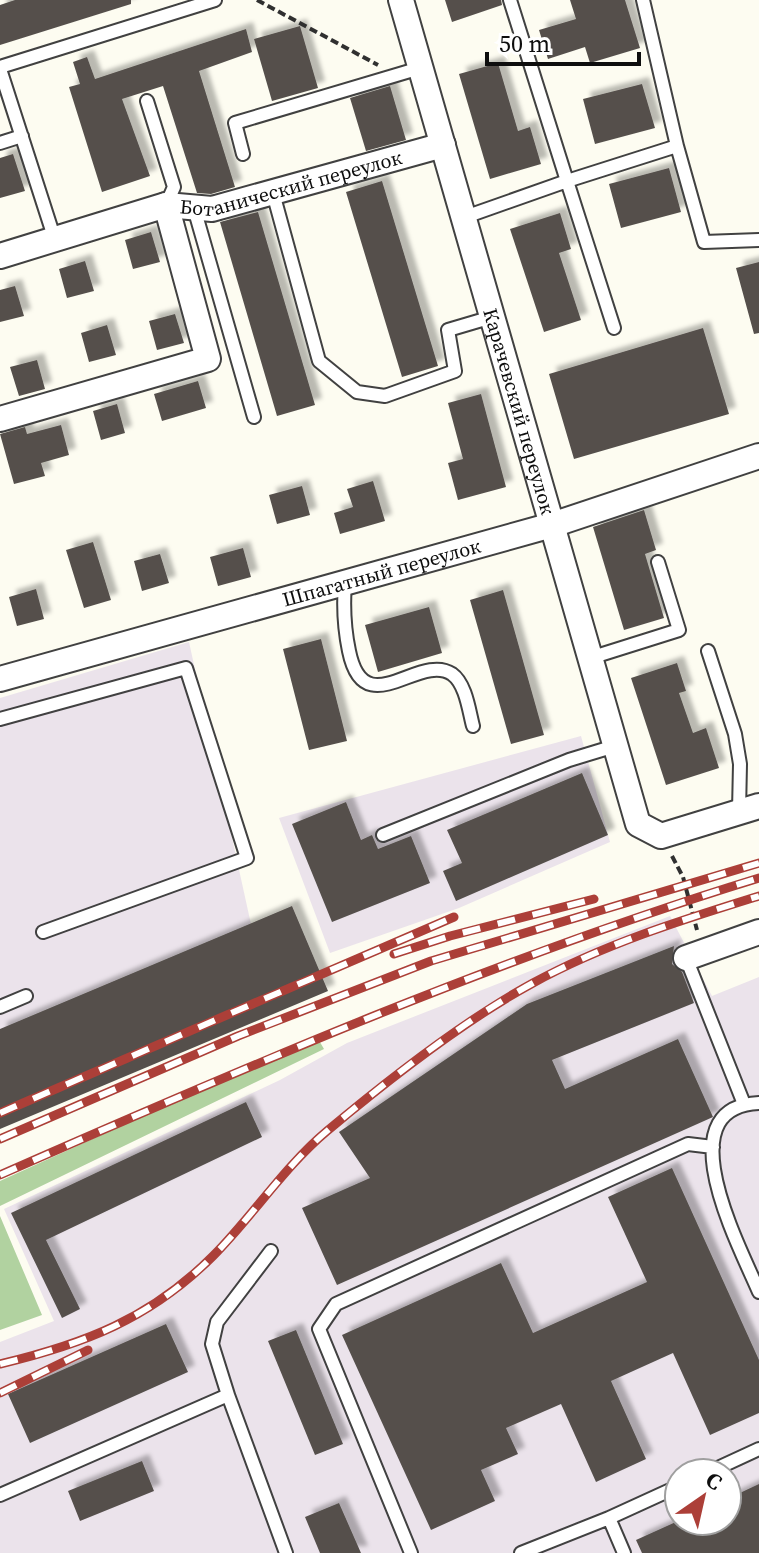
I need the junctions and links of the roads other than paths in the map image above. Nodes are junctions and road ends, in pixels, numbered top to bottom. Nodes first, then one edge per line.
1 (215, 0) edge
2 (401, 0) edge
3 (510, 0) edge
4 (643, 0) edge
5 (0, 68) edge
6 (420, 68) junction
7 (147, 101) dead end
8 (22, 136) junction
9 (0, 143) edge
10 (443, 145) junction
11 (677, 146) junction
12 (243, 154) dead end
13 (567, 181) junction
14 (273, 193) junction
15 (166, 205) junction
16 (194, 208) junction
17 (465, 217) junction
18 (55, 240) junction
19 (759, 240) edge
20 (0, 256) edge
21 (492, 317) junction
22 (614, 328) dead end
23 (254, 417) dead end
24 (0, 419) edge
25 (759, 456) edge
26 (552, 525) junction
27 (658, 562) dead end
28 (345, 583) junction
29 (708, 651) dead end
30 (590, 658) junction
31 (0, 679) edge
32 (0, 719) edge
33 (473, 726) dead end
34 (615, 746) junction
35 (749, 809) edge
36 (383, 835) dead end
37 (43, 932) dead end
38 (759, 932) edge
39 (693, 956) joint
40 (26, 996) dead end
41 (0, 1007) edge
42 (759, 1103) edge
43 (744, 1104) junction
44 (713, 1147) junction
45 (271, 1251) dead end
46 (759, 1292) edge
47 (228, 1395) junction
48 (663, 1493) edge
49 (0, 1495) edge
50 (609, 1518) junction
51 (286, 1553) edge
52 (411, 1553) edge
53 (521, 1553) edge
54 (624, 1553) edge

1 - 5 lane
2 - 6 street, Карачевский переулок
3 - 13 lane
4 - 11 lane
5 - 8 lane
6 - 10 street, Карачевский переулок
6 - 12 lane
7 - 15 lane
8 - 9 lane
8 - 18 lane
10 - 14 street, Ботанический переулок
10 - 17 street, Карачевский переулок
11 - 13 lane
11 - 19 lane
13 - 17 lane
13 - 22 lane
14 - 16 street, Ботанический переулок
14 - 21 lane
15 - 16 street, Ботанический переулок
15 - 18 street, Ботанический переулок
15 - 24 street
16 - 23 lane
17 - 21 street, Карачевский переулок
18 - 20 street, Ботанический переулок
21 - 26 street, Карачевский переулок
25 - 26 street, Шпагатный переулок
26 - 28 street, Шпагатный переулок
26 - 30 street, Карачевский переулок
27 - 30 lane
28 - 31 street, Шпагатный переулок
28 - 33 lane
29 - 35 lane
30 - 34 street, Карачевский переулок
32 - 37 lane
34 - 35 street, Карачевский переулок
34 - 36 lane
38 - 39 street
39 - 43 lane
40 - 41 lane
42 - 43 lane
43 - 44 lane
44 - 46 lane
44 - 52 lane
45 - 47 lane
47 - 49 lane
47 - 51 lane
48 - 50 lane
50 - 53 lane
50 - 54 lane

